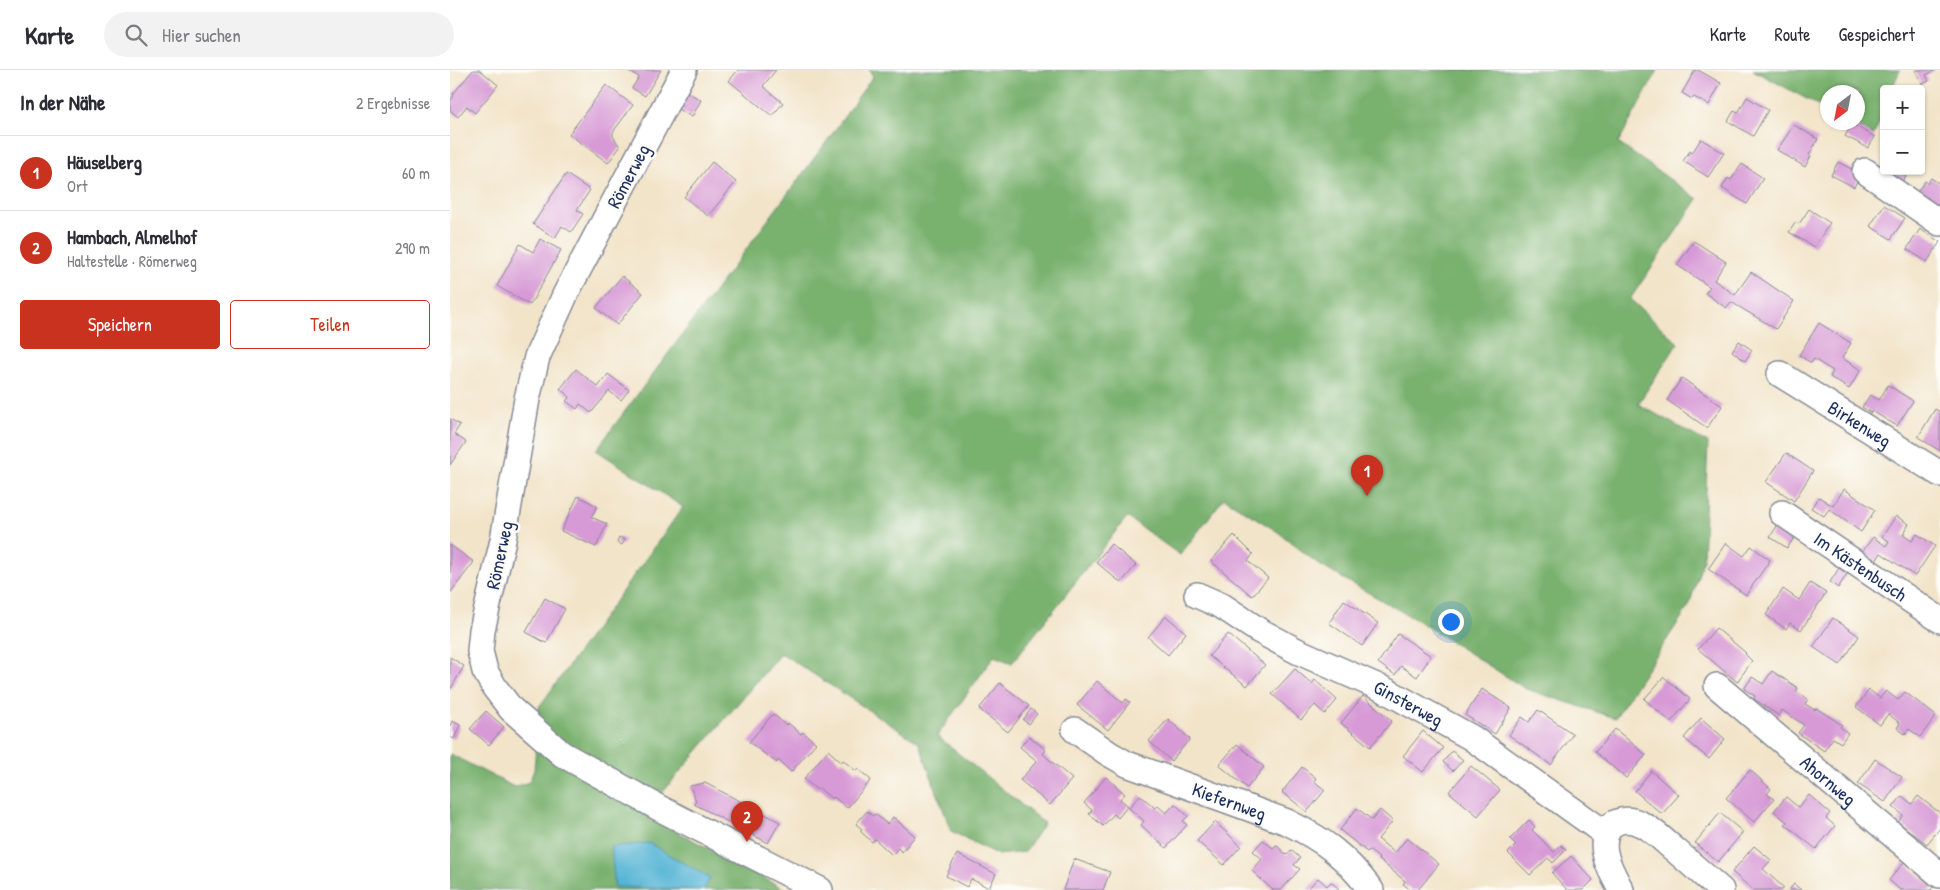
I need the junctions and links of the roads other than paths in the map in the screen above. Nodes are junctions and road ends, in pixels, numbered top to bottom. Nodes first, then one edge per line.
1 (684, 70) edge
2 (1865, 170) dead end
3 (1940, 223) edge
4 (1780, 374) dead end
5 (1940, 474) edge
6 (1782, 512) dead end
7 (1197, 595) dead end
8 (1940, 620) edge
9 (1717, 686) dead end
10 (1075, 730) dead end
11 (1606, 834) junction
12 (1940, 875) edge
13 (820, 890) edge
14 (1371, 890) edge
15 (1621, 890) edge
16 (1721, 890) edge

1 - 13 street, Römerweg
2 - 3 street
4 - 5 street, Birkenweg
6 - 8 street, Im Kästenbusch
7 - 11 street, Ginsterweg
9 - 12 street, Ahornweg
10 - 14 street, Kiefernweg
11 - 15 street
11 - 16 street

